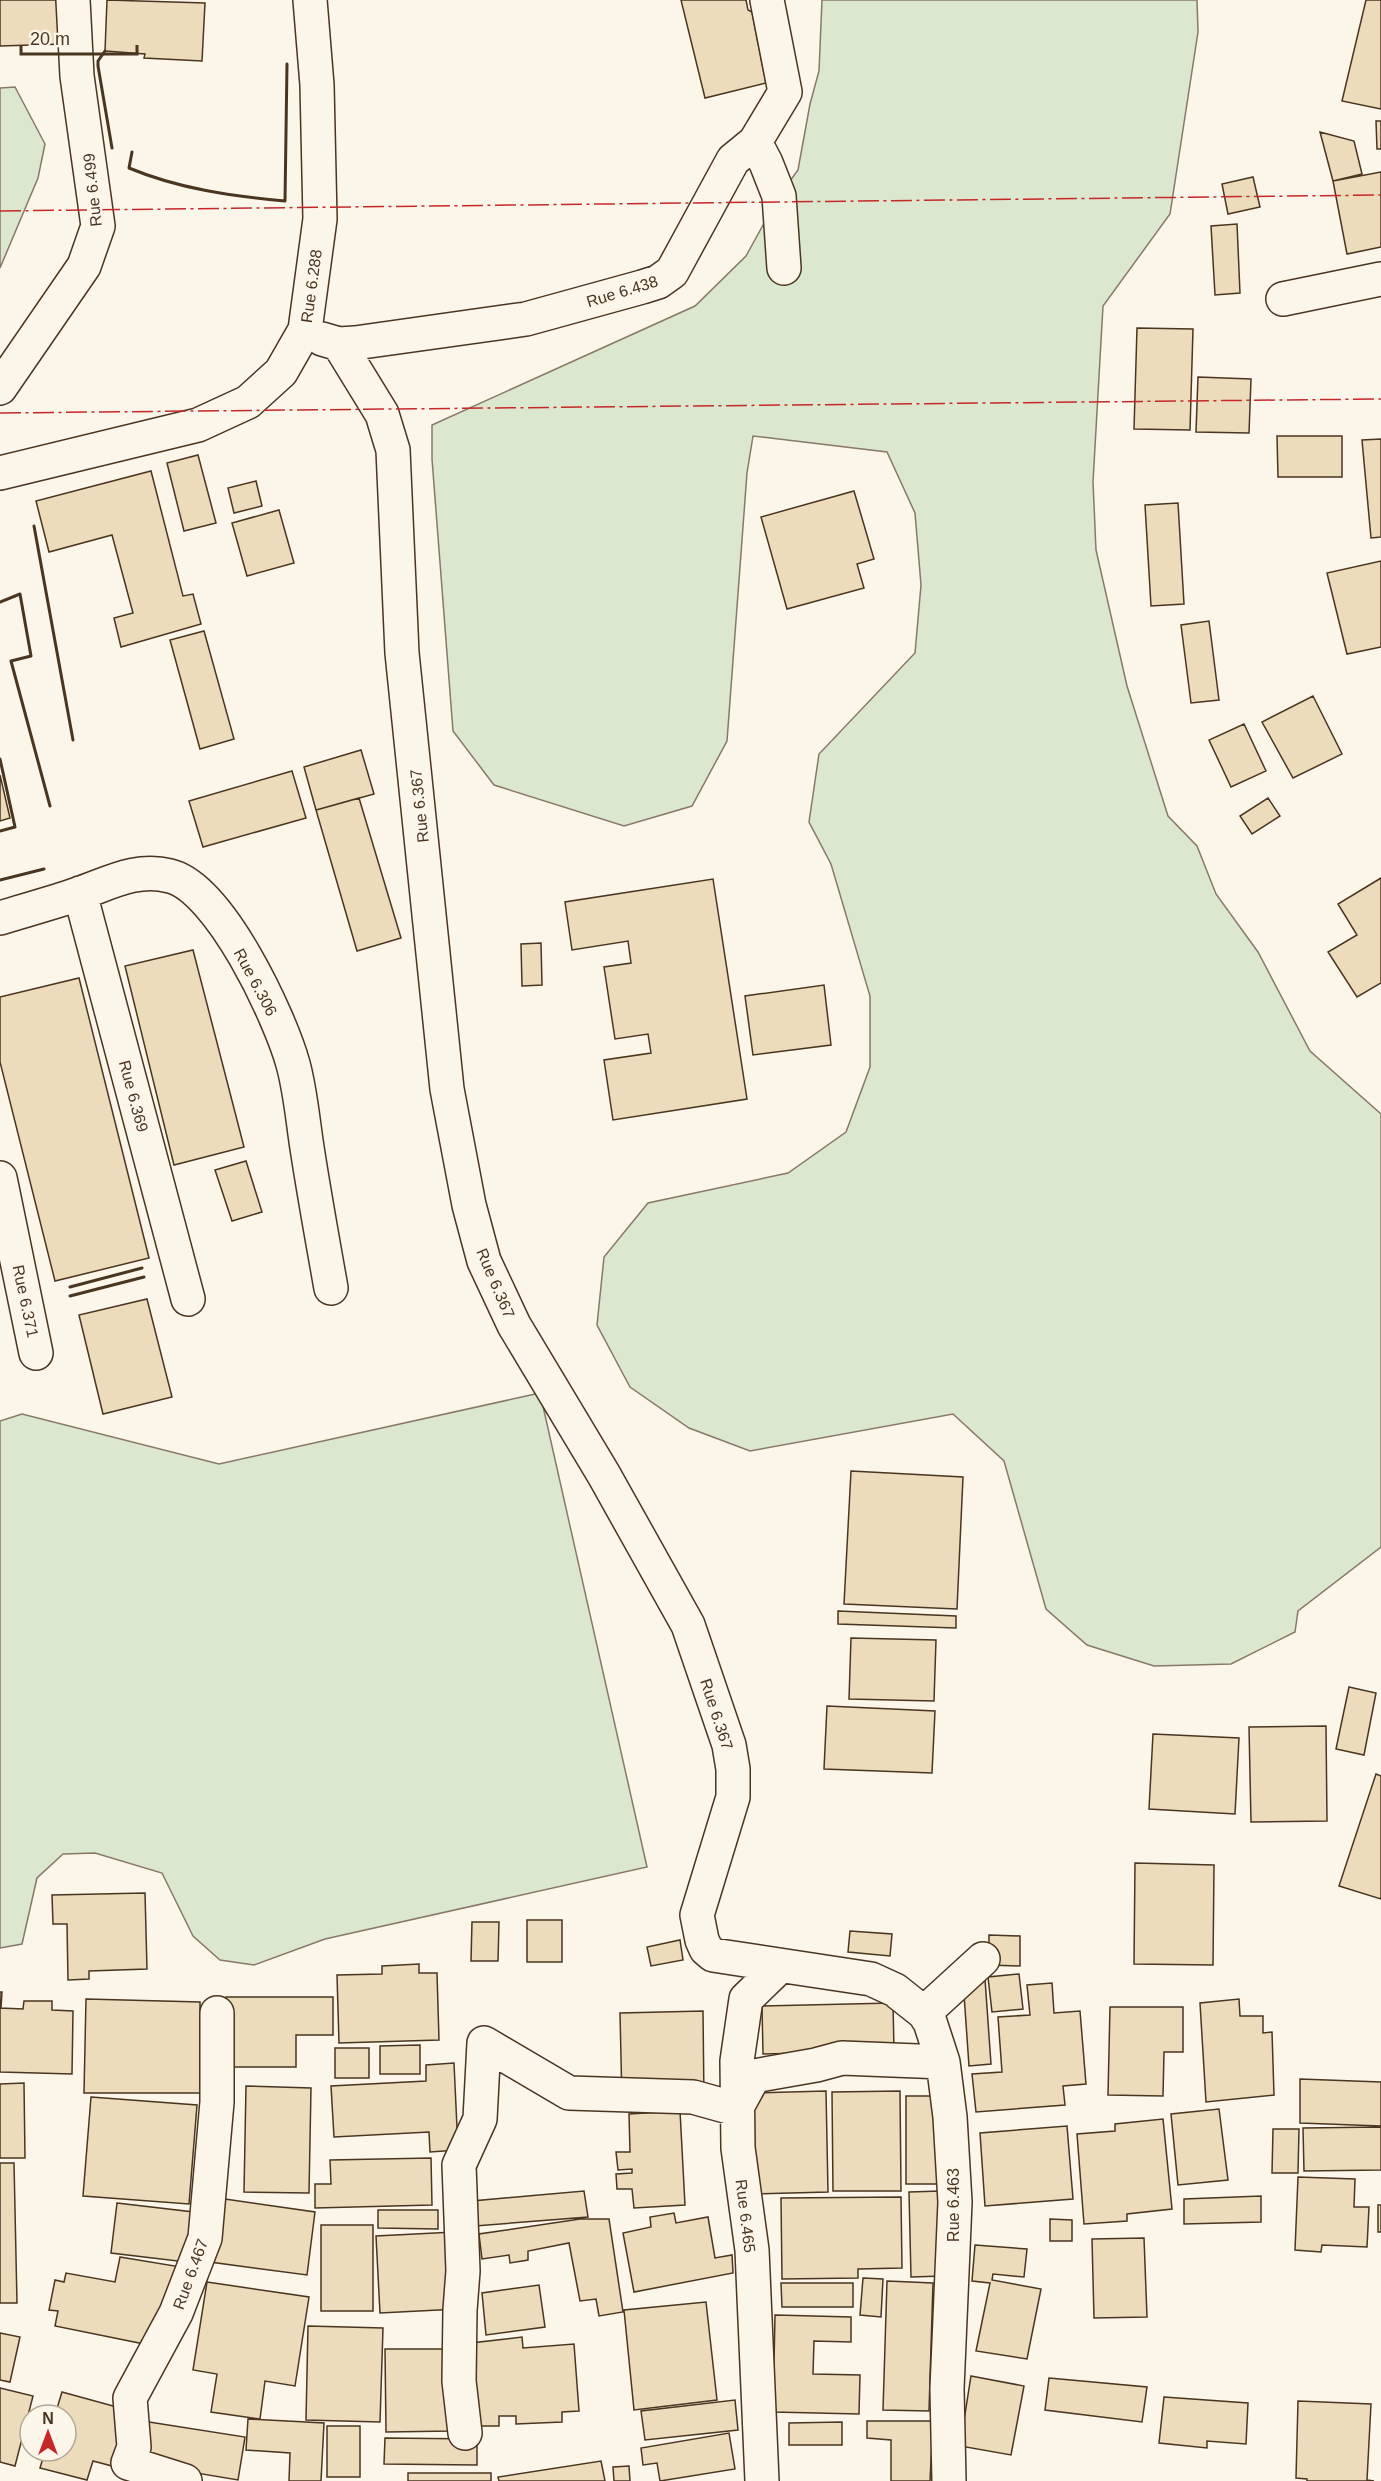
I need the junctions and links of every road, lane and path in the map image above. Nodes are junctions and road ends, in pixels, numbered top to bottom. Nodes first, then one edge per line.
1 (73, 0) edge
2 (310, 0) edge
3 (767, 0) edge
4 (755, 142) junction
5 (784, 268) dead end
6 (1381, 279) edge
7 (1283, 299) dead end
8 (305, 330) junction
9 (339, 344) junction
10 (0, 388) edge
11 (0, 472) edge
12 (80, 893) junction
13 (0, 918) edge
14 (0, 1178) edge
15 (331, 1288) dead end
16 (188, 1299) dead end
17 (36, 1353) dead end
18 (983, 1959) dead end
19 (780, 1966) junction
20 (217, 2013) dead end
21 (924, 2013) junction
22 (943, 2062) junction
23 (736, 2109) junction
24 (465, 2433) dead end
25 (185, 2481) edge
26 (762, 2481) edge
27 (949, 2481) edge

1 - 10 street, Rue 6.499
2 - 8 street, Rue 6.288
3 - 4 street, Rue 6.438
4 - 5 street
4 - 9 street, Rue 6.438
6 - 7 street
8 - 9 street, Rue 6.438
8 - 11 street, Rue 6.288
9 - 19 street, Rue 6.367
12 - 13 street, Rue 6.306
12 - 15 street, Rue 6.306
12 - 16 street, Rue 6.369
14 - 17 street, Rue 6.371
18 - 21 street
19 - 21 street, Rue 6.367
19 - 23 street, Rue 6.465
20 - 25 street, Rue 6.467
21 - 22 street, Rue 6.463
22 - 23 street
22 - 27 street, Rue 6.463
23 - 24 street
23 - 26 street, Rue 6.465

